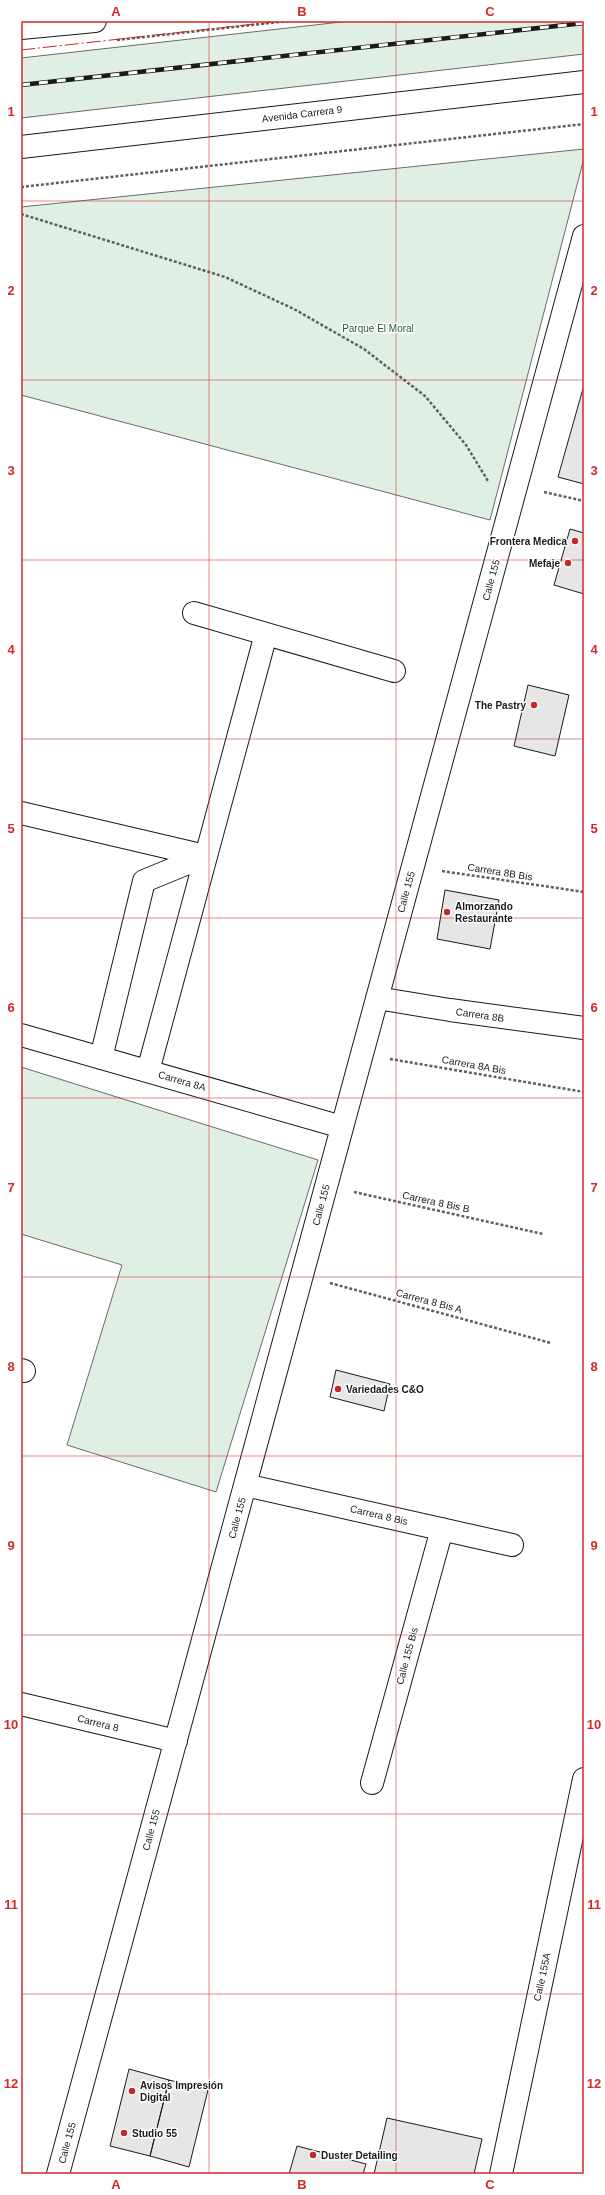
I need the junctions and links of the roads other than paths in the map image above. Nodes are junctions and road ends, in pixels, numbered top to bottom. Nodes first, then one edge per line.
1 (95, 21) edge
2 (21, 28) edge
3 (584, 82) edge
4 (21, 147) edge
5 (584, 236) edge
6 (194, 613) dead end
7 (266, 634) junction
8 (394, 671) dead end
9 (21, 813) edge
10 (205, 856) junction
11 (377, 998) junction
12 (584, 1028) edge
13 (21, 1035) edge
14 (101, 1058) junction
15 (148, 1071) junction
16 (342, 1127) junction
17 (246, 1485) junction
18 (442, 1530) junction
19 (512, 1545) dead end
20 (21, 1704) edge
21 (176, 1741) junction
22 (584, 1779) edge
23 (372, 1783) dead end
24 (58, 2174) edge
25 (501, 2174) edge

1 - 2 street
3 - 4 street, Avenida Carrera 9
5 - 11 street, Calle 155
6 - 7 street
7 - 8 street
7 - 10 street
9 - 10 street
10 - 14 street
10 - 15 street
11 - 12 street, Carrera 8B
11 - 16 street, Calle 155
13 - 14 street, Carrera 8A
14 - 15 street, Carrera 8A
15 - 16 street, Carrera 8A
16 - 17 street, Calle 155
17 - 18 street, Carrera 8 Bis
17 - 21 street, Calle 155
18 - 19 street, Carrera 8 Bis
18 - 23 street, Calle 155 Bis
20 - 21 street, Carrera 8
21 - 24 street, Calle 155
22 - 25 street, Calle 155A

